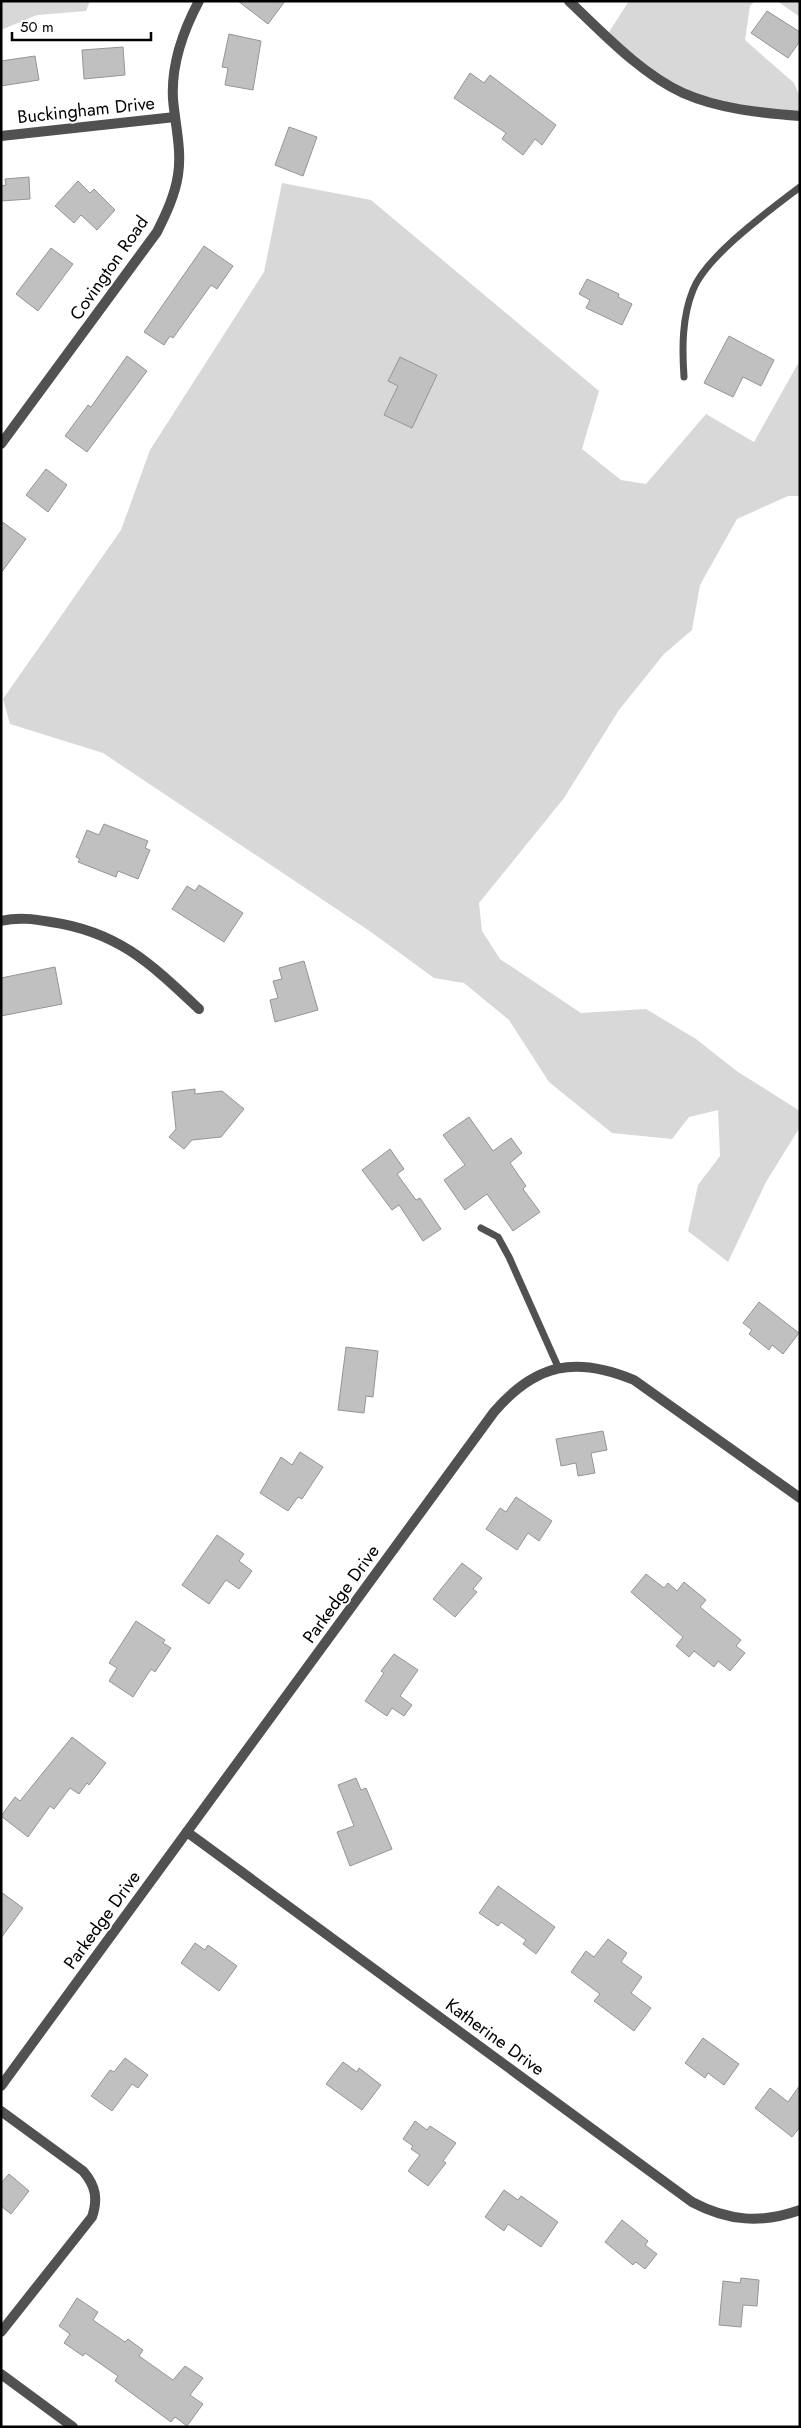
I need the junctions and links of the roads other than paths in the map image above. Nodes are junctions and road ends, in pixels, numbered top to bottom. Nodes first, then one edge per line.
1 (199, 1) edge
2 (569, 1) edge
3 (800, 116) edge
4 (175, 117) junction
5 (1, 136) edge
6 (800, 187) edge
7 (684, 377) dead end
8 (1, 444) edge
9 (1, 920) edge
10 (199, 1009) dead end
11 (481, 1228) dead end
12 (559, 1369) junction
13 (800, 1498) edge
14 (187, 1832) junction
15 (1, 2086) edge
16 (1, 2111) edge
17 (800, 2210) edge
18 (1, 2332) edge
19 (1, 2374) edge
20 (73, 2427) edge

1 - 4 street, Covington Road
2 - 3 street
4 - 5 street, Buckingham Drive
4 - 8 street, Covington Road
6 - 7 lane
9 - 10 street
11 - 12 lane
12 - 13 street, Parkedge Drive
12 - 14 street, Parkedge Drive
14 - 15 street, Parkedge Drive
14 - 17 street, Katherine Drive
16 - 18 street
19 - 20 street

